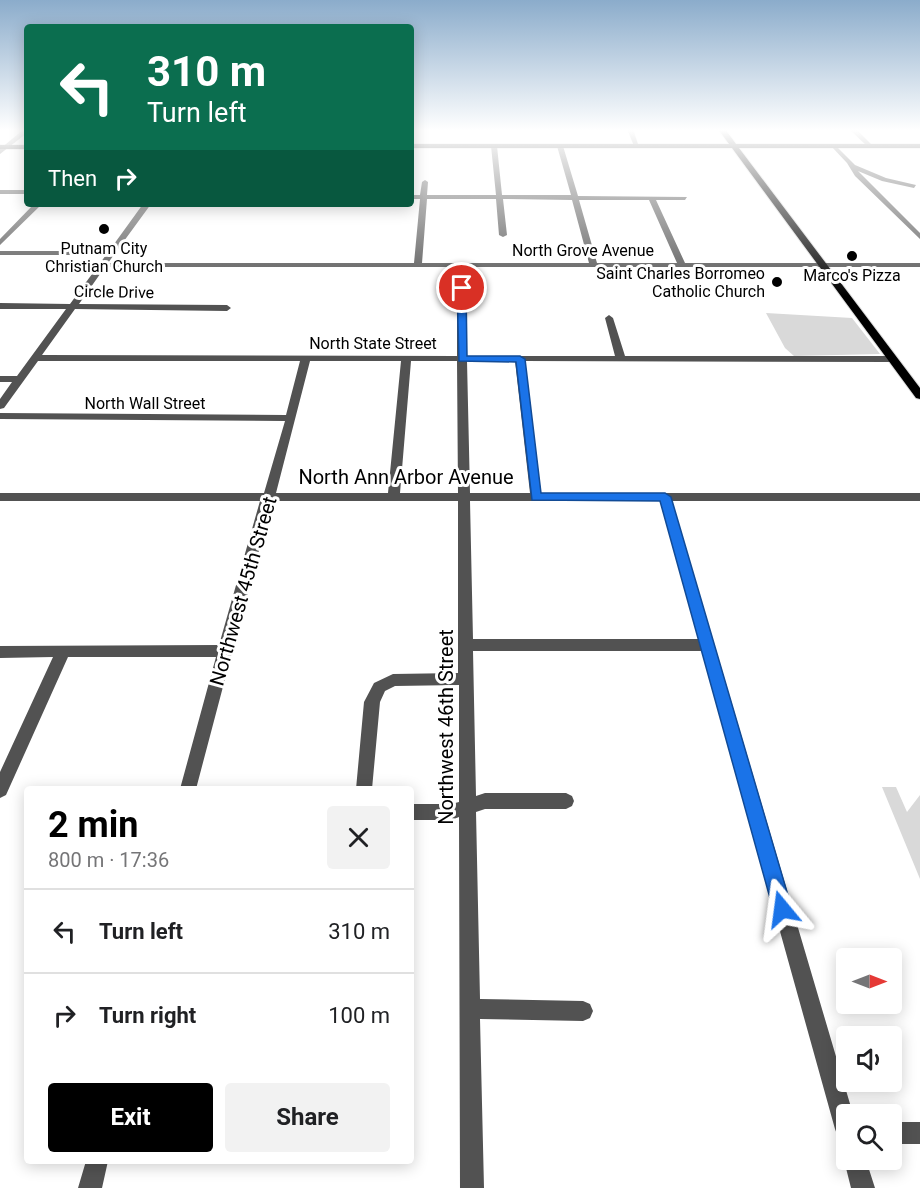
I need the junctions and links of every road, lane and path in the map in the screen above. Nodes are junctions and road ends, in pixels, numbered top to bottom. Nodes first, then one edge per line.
1 (425, 184) edge
2 (499, 184) edge
3 (571, 184) edge
4 (762, 184) edge
5 (868, 186) joint
6 (917, 186) edge
7 (0, 192) edge
8 (24, 192) edge
9 (414, 197) edge
10 (424, 197) junction
11 (500, 197) junction
12 (575, 198) junction
13 (652, 198) junction
14 (686, 198) dead end
15 (35, 207) edge
16 (145, 207) edge
17 (503, 234) dead end
18 (920, 237) edge
19 (0, 243) edge
20 (0, 253) edge
21 (112, 253) junction
22 (102, 265) junction
23 (418, 265) junction
24 (461, 265) junction
25 (594, 265) junction
26 (682, 265) junction
27 (822, 265) junction
28 (920, 265) edge
29 (0, 306) edge
30 (72, 307) junction
31 (227, 308) dead end
32 (609, 318) dead end
33 (34, 358) junction
34 (306, 358) junction
35 (621, 358) junction
36 (892, 358) junction
37 (406, 359) junction
38 (463, 359) junction
39 (520, 359) junction
40 (19, 379) junction
41 (0, 380) edge
42 (920, 396) edge
43 (0, 406) edge
44 (0, 416) edge
45 (291, 418) junction
46 (0, 497) edge
47 (268, 497) junction
48 (394, 497) junction
49 (465, 497) junction
50 (536, 497) junction
51 (665, 497) junction
52 (920, 497) edge
53 (466, 645) junction
54 (706, 645) junction
55 (225, 651) junction
56 (0, 652) edge
57 (63, 652) junction
58 (467, 679) junction
59 (189, 786) edge
60 (364, 786) edge
61 (0, 790) edge
62 (566, 801) dead end
63 (468, 806) junction
64 (414, 812) edge
65 (470, 1009) junction
66 (583, 1011) dead end
67 (839, 1104) edge
68 (902, 1133) edge
69 (920, 1133) edge
70 (96, 1164) edge
71 (858, 1170) edge
72 (90, 1188) edge
73 (472, 1188) edge
74 (863, 1188) edge

1 - 10 street
2 - 11 street
3 - 12 street
4 - 27 main road
5 - 6 street
5 - 18 street
7 - 8 street
9 - 10 street
10 - 11 street
10 - 23 street
11 - 12 street
11 - 17 street
12 - 13 street
12 - 25 street
13 - 14 street
13 - 26 street
15 - 19 street
16 - 21 street
20 - 21 street
21 - 22 street
22 - 23 street, North Grove Avenue
22 - 30 street
23 - 24 street, North Grove Avenue
24 - 25 street, North Grove Avenue
24 - 38 street, Northwest 46th Street
25 - 26 street, North Grove Avenue
26 - 27 street, North Grove Avenue
27 - 28 street, North Grove Avenue
27 - 36 main road
29 - 30 street, Circle Drive
30 - 31 street, Circle Drive
30 - 33 street
32 - 35 street
33 - 34 street, North State Street
33 - 40 street
34 - 37 street, North State Street
34 - 45 street, Northwest 45th Street
35 - 36 street, North State Street
35 - 39 street, North State Street
36 - 42 main road
37 - 38 street, North State Street
37 - 48 street
38 - 39 street, North State Street
38 - 49 street, Northwest 46th Street
39 - 50 street
40 - 41 street
40 - 43 street
44 - 45 street, North Wall Street
45 - 47 street, Northwest 45th Street
46 - 47 street, North Ann Arbor Avenue
47 - 48 street, North Ann Arbor Avenue
47 - 55 street, Northwest 45th Street
48 - 49 street, North Ann Arbor Avenue
49 - 50 street, North Ann Arbor Avenue
49 - 53 street, Northwest 46th Street
50 - 51 street, North Ann Arbor Avenue
51 - 52 street, North Ann Arbor Avenue
51 - 54 street
53 - 54 street
53 - 58 street, Northwest 46th Street
54 - 67 street
55 - 57 street
55 - 59 street, Northwest 45th Street
56 - 57 street
57 - 61 street
58 - 60 street
58 - 63 street, Northwest 46th Street
62 - 63 street
63 - 64 street
63 - 65 street, Northwest 46th Street
65 - 66 street
65 - 73 street, Northwest 46th Street
68 - 69 street
70 - 72 street
71 - 74 street

